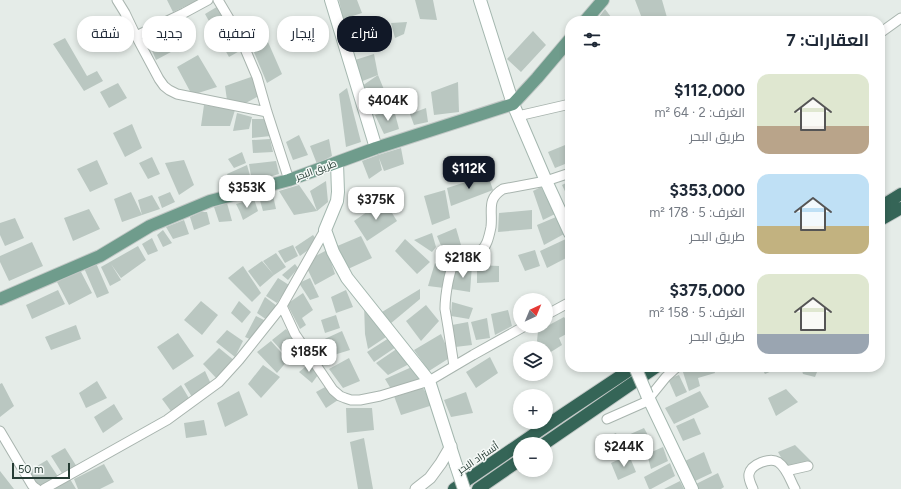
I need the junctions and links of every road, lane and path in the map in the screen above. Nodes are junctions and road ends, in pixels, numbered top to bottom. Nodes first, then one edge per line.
1 (117, 0) edge
2 (208, 0) edge
3 (218, 0) edge
4 (331, 0) edge
5 (480, 0) edge
6 (603, 0) edge
7 (589, 16) edge
8 (901, 18) edge
9 (885, 29) edge
10 (136, 36) junction
11 (565, 45) edge
12 (513, 104) junction
13 (565, 105) edge
14 (267, 112) junction
15 (518, 116) junction
16 (376, 148) junction
17 (336, 163) junction
18 (565, 175) edge
19 (289, 180) junction
20 (546, 181) junction
21 (901, 194) edge
22 (885, 204) edge
23 (901, 208) edge
24 (885, 217) edge
25 (565, 222) edge
26 (326, 230) junction
27 (0, 298) edge
28 (565, 305) edge
29 (282, 306) junction
30 (553, 311) edge
31 (513, 333) edge
32 (454, 366) junction
33 (626, 372) edge
34 (636, 372) edge
35 (649, 372) edge
36 (672, 372) edge
37 (429, 381) junction
38 (648, 398) junction
39 (607, 419) dead end
40 (0, 431) edge
41 (553, 438) edge
42 (450, 446) junction
43 (513, 465) edge
44 (808, 466) dead end
45 (786, 471) junction
46 (37, 489) edge
47 (44, 489) edge
48 (416, 489) edge
49 (454, 489) edge
50 (464, 489) edge
51 (478, 489) edge
52 (692, 489) edge
53 (753, 489) edge
54 (794, 489) edge

1 - 10 street
2 - 10 street
3 - 14 street
4 - 16 main road
5 - 12 main road
6 - 7 main road
8 - 9 street
10 - 14 street
11 - 12 main road, طريق البحر
12 - 15 main road
12 - 16 main road, طريق البحر
13 - 15 street
14 - 19 street
15 - 20 main road
16 - 17 main road, طريق البحر
17 - 19 main road, طريق البحر
17 - 26 main road
18 - 20 street
19 - 27 main road, طريق البحر
20 - 25 main road
20 - 32 street
21 - 22 highway
23 - 24 highway
26 - 29 street
26 - 37 main road
28 - 30 street
29 - 37 street
29 - 47 street
31 - 32 street
32 - 37 street
33 - 49 highway, أتستراد البحر
34 - 38 main road, bridge
35 - 41 highway
36 - 38 street
37 - 42 main road
38 - 39 street
38 - 52 main road
40 - 46 street
42 - 48 street
42 - 50 main road, bridge
43 - 51 highway
44 - 45 street
45 - 53 street
45 - 54 street

